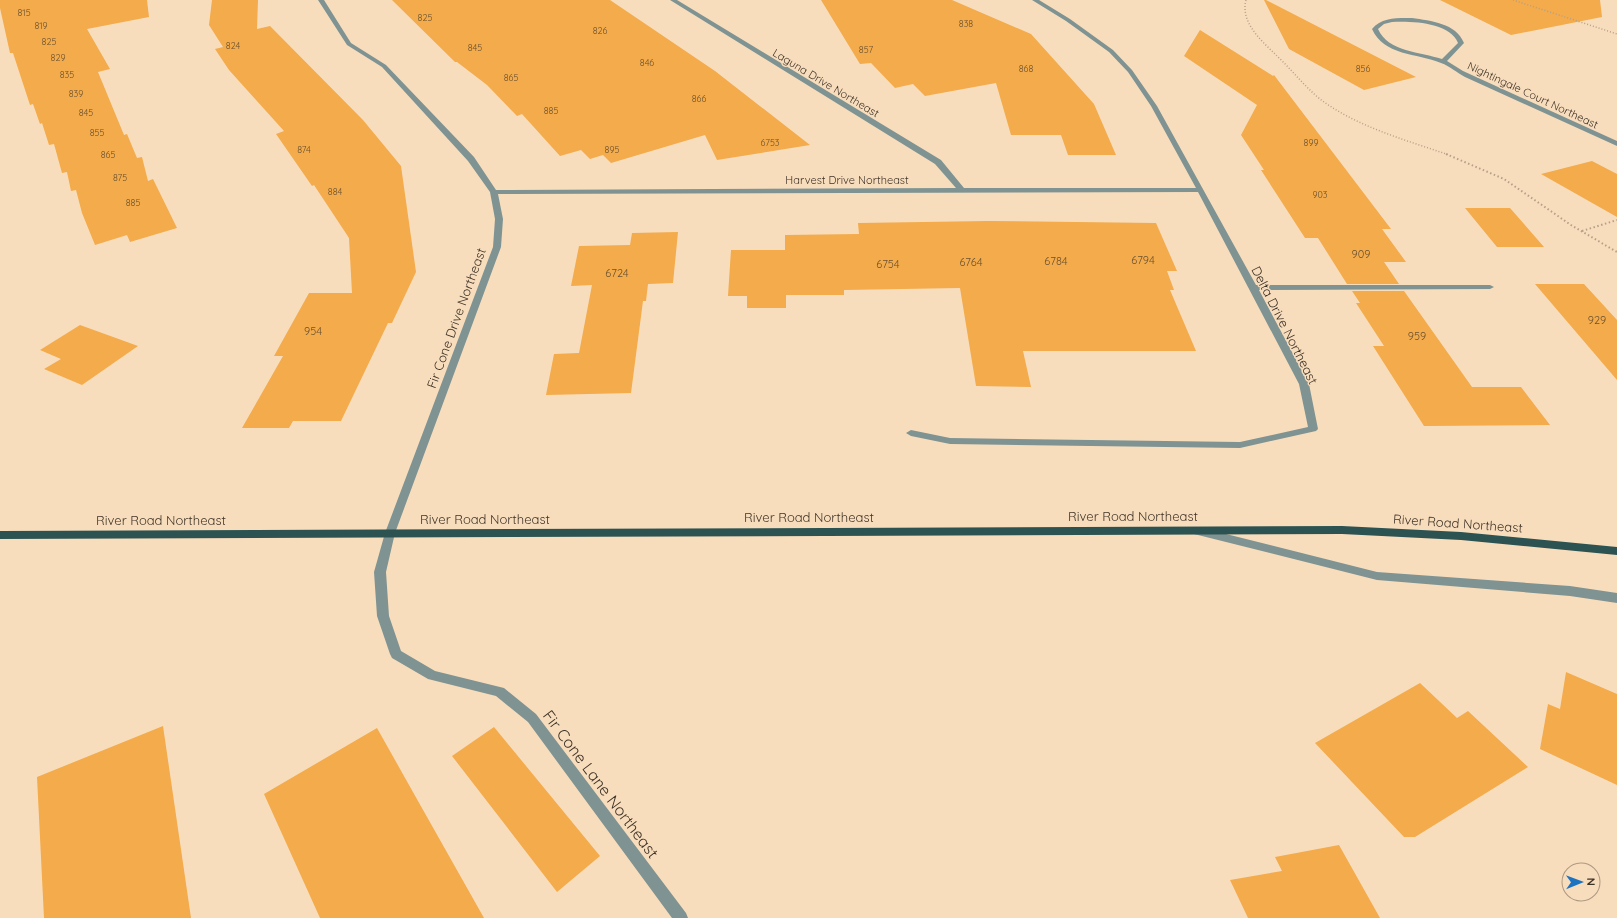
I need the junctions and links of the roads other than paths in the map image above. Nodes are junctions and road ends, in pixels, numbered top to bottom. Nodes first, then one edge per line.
1 (321, 0) edge
2 (672, 0) edge
3 (1035, 0) edge
4 (1443, 61) junction
5 (1617, 144) edge
6 (1201, 190) junction
7 (962, 191) junction
8 (494, 192) junction
9 (1490, 287) dead end
10 (1253, 288) junction
11 (911, 433) dead end
12 (1192, 530) junction
13 (390, 533) junction
14 (0, 535) edge
15 (1617, 551) edge
16 (1617, 598) edge
17 (681, 918) edge

1 - 8 street, Fir Cone Drive Northeast
2 - 7 street, Laguna Drive Northeast
3 - 6 street, Delta Drive Northeast
4 - 4 street, Nightingale Court Northeast
4 - 5 street, Nightingale Court Northeast
6 - 7 street, Harvest Drive Northeast
6 - 10 street, Delta Drive Northeast
7 - 8 street, Harvest Drive Northeast
8 - 13 street, Fir Cone Drive Northeast
9 - 10 street
10 - 11 street, Delta Drive Northeast
12 - 13 main road, River Road Northeast
12 - 15 main road, River Road Northeast
12 - 16 street
13 - 14 main road, River Road Northeast
13 - 17 street, Fir Cone Lane Northeast

